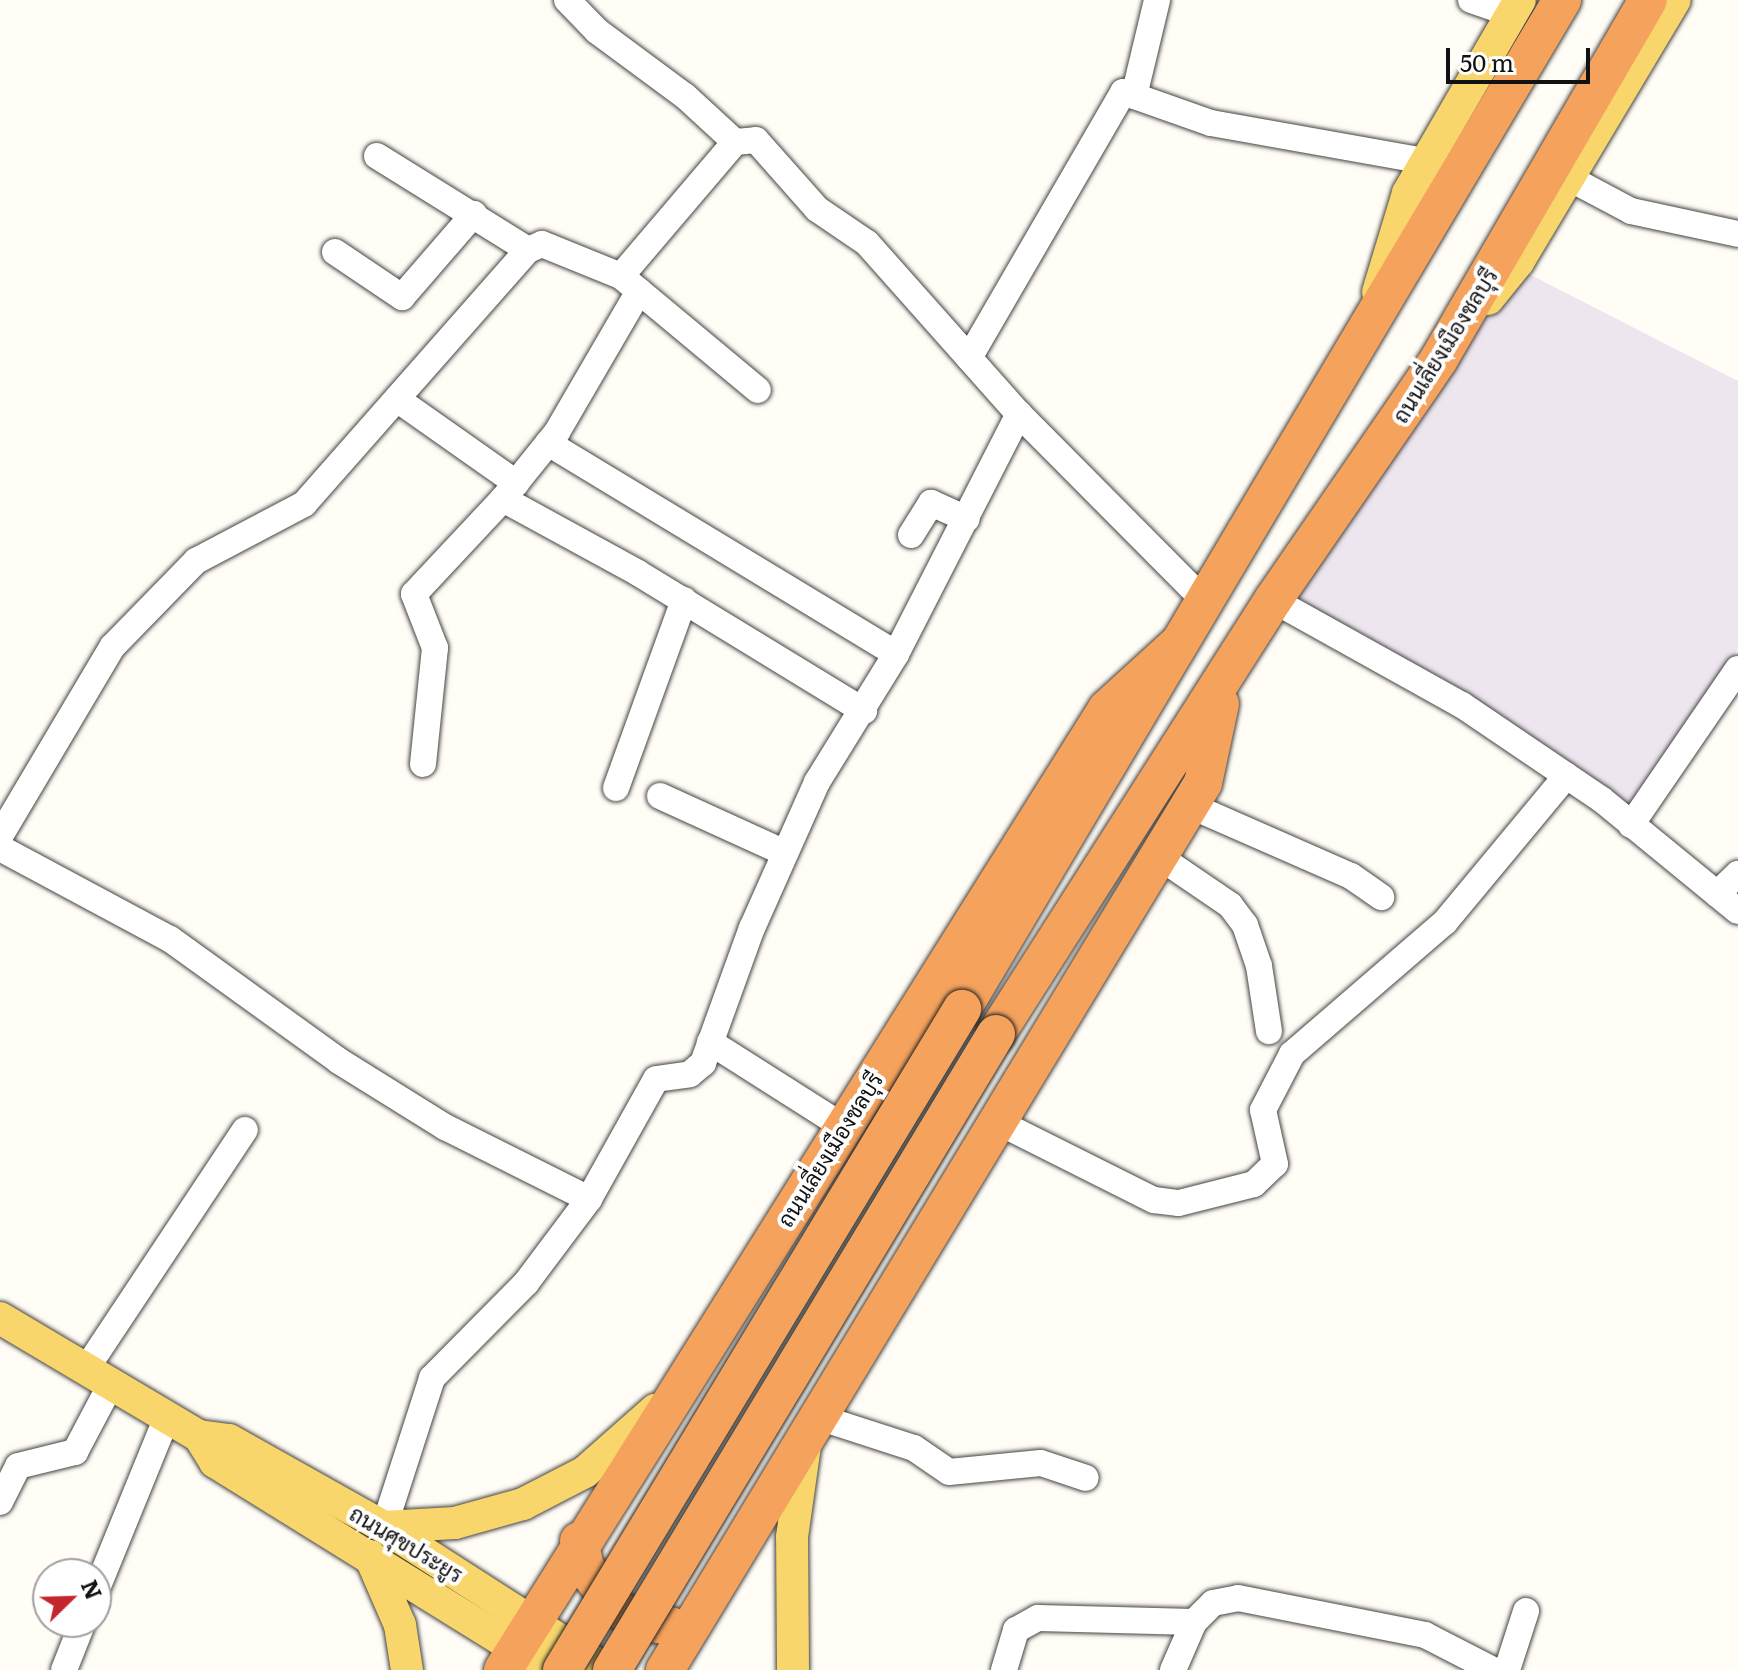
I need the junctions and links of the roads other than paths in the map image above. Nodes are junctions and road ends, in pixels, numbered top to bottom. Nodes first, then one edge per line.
1 (567, 0) edge
2 (1157, 0) edge
3 (1471, 0) edge
4 (1562, 0) edge
5 (1648, 0) edge
6 (1675, 0) edge
7 (1516, 7) edge
8 (1134, 96) junction
9 (735, 142) junction
10 (377, 156) dead end
11 (1425, 161) junction
12 (1569, 178) junction
13 (474, 214) junction
14 (1738, 234) edge
15 (528, 250) junction
16 (335, 252) dead end
17 (630, 283) junction
18 (1372, 314) junction
19 (969, 358) junction
20 (1439, 359) junction
21 (758, 390) dead end
22 (397, 399) junction
23 (1019, 414) junction
24 (548, 443) junction
25 (510, 491) junction
26 (967, 519) junction
27 (911, 535) dead end
28 (684, 600) junction
29 (1204, 600) junction
30 (1273, 600) junction
31 (1177, 645) junction
32 (896, 654) junction
33 (1738, 669) edge
34 (1225, 682) junction
35 (864, 711) junction
36 (423, 764) dead end
37 (1566, 776) junction
38 (616, 788) dead end
39 (660, 796) dead end
40 (1189, 805) junction
41 (1631, 825) junction
42 (0, 836) edge
43 (0, 848) edge
44 (783, 852) junction
45 (1158, 856) junction
46 (1738, 874) edge
47 (1717, 894) junction
48 (1381, 897) dead end
49 (1738, 911) edge
50 (1269, 1031) dead end
51 (710, 1042) junction
52 (996, 1121) junction
53 (844, 1127) junction
54 (245, 1130) dead end
55 (589, 1199) junction
56 (0, 1318) edge
57 (685, 1373) junction
58 (99, 1376) junction
59 (167, 1417) junction
60 (812, 1426) junction
61 (199, 1436) junction
62 (1086, 1478) dead end
63 (0, 1502) edge
64 (384, 1527) junction
65 (579, 1541) junction
66 (370, 1556) junction
67 (109, 1558) edge
68 (1526, 1611) dead end
69 (1194, 1622) junction
70 (691, 1624) junction
71 (77, 1638) edge
72 (517, 1645) edge
73 (64, 1670) edge
74 (407, 1670) edge
75 (550, 1670) edge
76 (562, 1670) edge
77 (610, 1670) edge
78 (665, 1670) edge
79 (793, 1670) edge
80 (1004, 1670) edge
81 (1173, 1670) edge
82 (1493, 1670) edge
83 (1507, 1670) edge

1 - 9 street
2 - 8 street
3 - 7 street
4 - 18 highway, ถนนเลี่ยงเมืองชลบุรี
5 - 20 highway, ถนนเลี่ยงเมืองชลบุรี
6 - 12 main road
7 - 11 main road
8 - 11 street
8 - 19 street
9 - 17 street
9 - 19 street
10 - 13 street
11 - 18 main road
12 - 14 street
12 - 20 main road
13 - 15 street
13 - 16 street
15 - 17 street
15 - 22 street
17 - 21 street
17 - 24 street
18 - 29 highway, ถนนเลี่ยงเมืองชลบุรี
19 - 23 street
20 - 30 highway, ถนนเลี่ยงเมืองชลบุรี
22 - 25 street
22 - 42 street
23 - 26 street
23 - 29 street
24 - 25 street
24 - 32 street
25 - 28 street
25 - 36 street
26 - 27 street
26 - 32 street
28 - 35 street
28 - 38 street
29 - 31 highway, ถนนเลี่ยงเมืองชลบุรี
30 - 34 highway, ถนนเลี่ยงเมืองชลบุรี
30 - 37 street
31 - 53 highway, ถนนเลี่ยงเมืองชลบุรี
31 - 76 highway, ถนนเลี่ยงเมืองชลบุรี, bridge
32 - 35 street
33 - 41 street
34 - 40 highway, ถนนเลี่ยงเมืองชลบุรี
34 - 77 highway, ถนนเลี่ยงเมืองชลบุรี, bridge
35 - 44 street
37 - 41 street
37 - 52 street
39 - 44 street
40 - 45 highway, ถนนเลี่ยงเมืองชลบุรี
40 - 48 street
41 - 47 street
43 - 55 street
44 - 51 street
45 - 50 street
45 - 52 highway, ถนนเลี่ยงเมืองชลบุรี
46 - 47 street
47 - 49 street
51 - 53 street
51 - 55 street
52 - 60 highway, ถนนเลี่ยงเมืองชลบุรี
53 - 57 highway, ถนนเลี่ยงเมืองชลบุรี
54 - 58 street
55 - 64 street
56 - 58 main road, ถนนศุขประยูร
57 - 64 main road
57 - 65 highway, ถนนเลี่ยงเมืองชลบุรี
58 - 59 main road, ถนนศุขประยูร
58 - 63 street
59 - 61 main road, ถนนศุขประยูร
59 - 67 street
60 - 62 street
60 - 70 highway, ถนนเลี่ยงเมืองชลบุรี
60 - 79 main road
61 - 64 main road, ถนนศุขประยูร
61 - 66 main road, ถนนศุขประยูร
64 - 72 main road, ถนนศุขประยูร
65 - 70 highway
65 - 72 highway, ถนนเลี่ยงเมืองชลบุรี
66 - 72 main road, ถนนศุขประยูร
66 - 74 main road
68 - 83 street
69 - 80 street
69 - 81 street
69 - 82 street
70 - 78 highway, ถนนเลี่ยงเมืองชลบุรี
71 - 73 street
72 - 75 main road, ถนนศุขประยูร
72 - 77 main road, ถนนศุขประยูร

